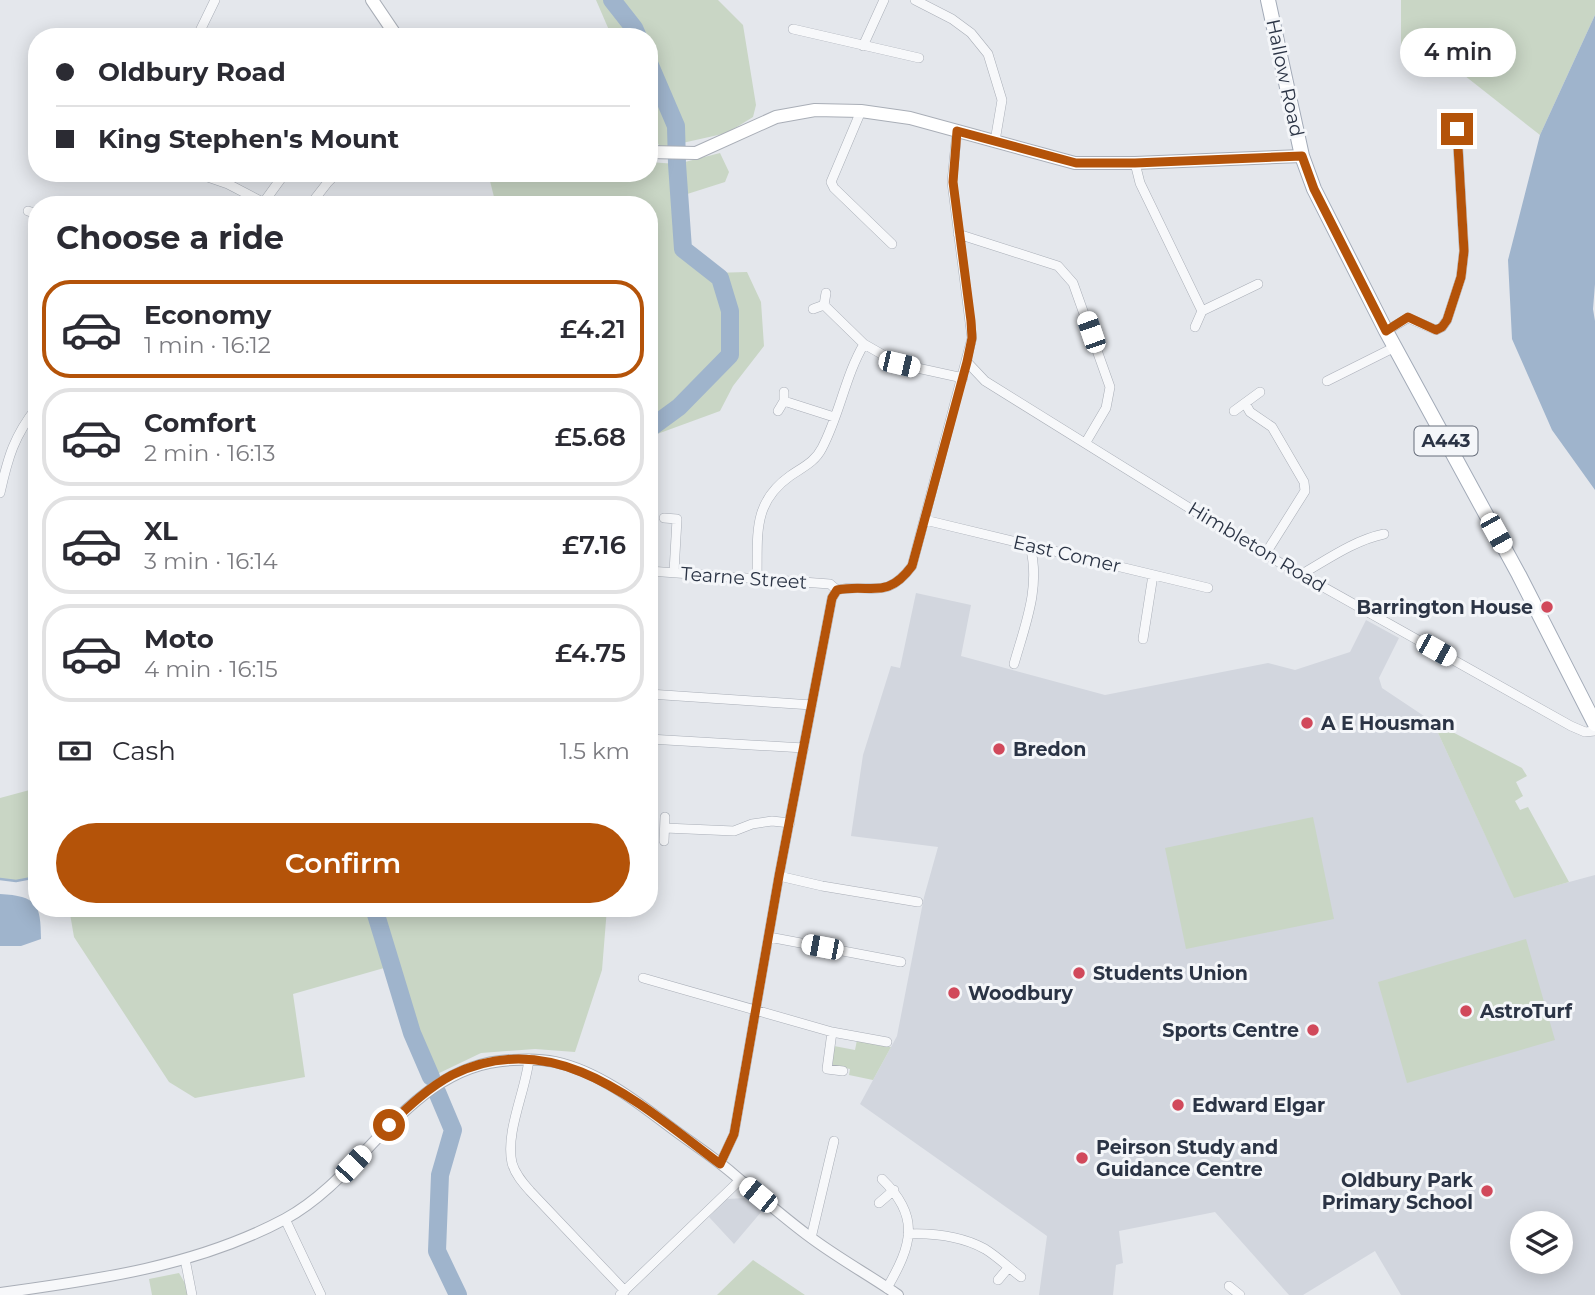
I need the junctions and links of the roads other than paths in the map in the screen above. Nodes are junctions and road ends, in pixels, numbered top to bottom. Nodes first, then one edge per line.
1 (215, 0) edge
2 (372, 0) edge
3 (884, 0) edge
4 (915, 0) edge
5 (1268, 0) edge
6 (201, 28) edge
7 (391, 28) edge
8 (793, 29) dead end
9 (863, 46) junction
10 (919, 58) dead end
11 (861, 111) junction
12 (1457, 129) dead end
13 (957, 131) junction
14 (995, 141) junction
15 (658, 152) edge
16 (1302, 156) junction
17 (1135, 163) junction
18 (222, 182) edge
19 (328, 182) edge
20 (251, 196) edge
21 (317, 196) edge
22 (889, 224) dead end
23 (882, 234) junction
24 (958, 234) junction
25 (892, 244) dead end
26 (1259, 283) dead end
27 (826, 293) dead end
28 (824, 304) junction
29 (813, 309) dead end
30 (1202, 311) junction
31 (1195, 327) dead end
32 (1386, 331) junction
33 (864, 344) junction
34 (1395, 347) junction
35 (967, 362) junction
36 (963, 378) junction
37 (1327, 381) dead end
38 (1260, 392) dead end
39 (1245, 403) junction
40 (778, 411) dead end
41 (1234, 411) dead end
42 (834, 417) junction
43 (28, 419) edge
44 (1086, 442) junction
45 (0, 493) edge
46 (664, 518) dead end
47 (926, 520) junction
48 (1384, 534) dead end
49 (1030, 546) junction
50 (1266, 553) junction
51 (658, 571) edge
52 (674, 572) junction
53 (1153, 575) junction
54 (1302, 575) junction
55 (757, 577) junction
56 (1208, 588) dead end
57 (837, 590) junction
58 (1143, 639) dead end
59 (1014, 664) dead end
60 (658, 695) edge
61 (812, 705) junction
62 (1595, 724) edge
63 (1595, 731) edge
64 (658, 740) edge
65 (804, 748) junction
66 (665, 817) dead end
67 (790, 823) junction
68 (665, 828) junction
69 (664, 841) dead end
70 (779, 876) junction
71 (918, 902) dead end
72 (769, 937) junction
73 (901, 962) dead end
74 (643, 978) dead end
75 (755, 1010) junction
76 (832, 1032) junction
77 (887, 1042) dead end
78 (529, 1059) junction
79 (843, 1071) dead end
80 (834, 1141) dead end
81 (720, 1164) junction
82 (882, 1179) dead end
83 (740, 1180) junction
84 (894, 1190) junction
85 (879, 1203) dead end
86 (285, 1219) junction
87 (908, 1234) junction
88 (811, 1238) junction
89 (185, 1259) junction
90 (1008, 1268) junction
91 (1021, 1277) dead end
92 (998, 1280) dead end
93 (1229, 1286) dead end
94 (887, 1287) junction
95 (35, 1292) edge
96 (0, 1293) edge
97 (622, 1293) edge
98 (192, 1295) edge
99 (321, 1295) edge
100 (898, 1295) edge
101 (1240, 1295) edge

1 - 6 street
2 - 7 main road
3 - 9 street
4 - 14 street
5 - 16 main road, Hallow Road / A443
8 - 9 street
9 - 10 street
11 - 13 main road
11 - 15 main road
11 - 23 street
12 - 32 street
13 - 14 main road
13 - 24 street, Tearne Street
14 - 17 main road
16 - 17 main road
16 - 32 main road, A443
17 - 30 street
18 - 20 street
19 - 21 street
22 - 23 street
23 - 25 street
24 - 35 street, Tearne Street
24 - 44 street
26 - 30 street
27 - 28 street
28 - 29 street
28 - 33 street
30 - 31 street
32 - 34 main road, A443
33 - 36 street
33 - 42 street
34 - 37 street
34 - 62 main road, A443
35 - 36 street, Tearne Street
35 - 44 street, Himbleton Road
36 - 47 street, Tearne Street
38 - 39 street
39 - 41 street
39 - 50 street
40 - 42 street
42 - 55 street
43 - 45 street
44 - 50 street, Himbleton Road
46 - 52 street
47 - 49 street, East Comer
47 - 57 street, Tearne Street
48 - 54 street
49 - 53 street, East Comer
49 - 59 street
50 - 54 street, Himbleton Road
51 - 52 street, Tearne Street
52 - 55 street, Tearne Street
53 - 56 street, East Comer
53 - 58 street
54 - 63 street, Himbleton Road
55 - 57 street, Tearne Street
57 - 61 street
60 - 61 street
61 - 65 street
64 - 65 street
65 - 67 street
66 - 68 street
67 - 68 street
67 - 70 street
68 - 69 street
70 - 71 street
70 - 72 street
72 - 73 street
72 - 75 street
74 - 75 street
75 - 76 street
75 - 81 street
76 - 77 street
76 - 79 street
78 - 81 street
78 - 86 street
78 - 97 street
80 - 88 street
81 - 83 street
82 - 84 street
83 - 88 street
83 - 97 street
84 - 85 street
84 - 87 street
86 - 89 street
86 - 99 street
87 - 90 street
87 - 94 street
88 - 94 street
89 - 95 street
89 - 98 street
90 - 91 street
90 - 92 street
93 - 101 street
94 - 100 street
95 - 96 street

